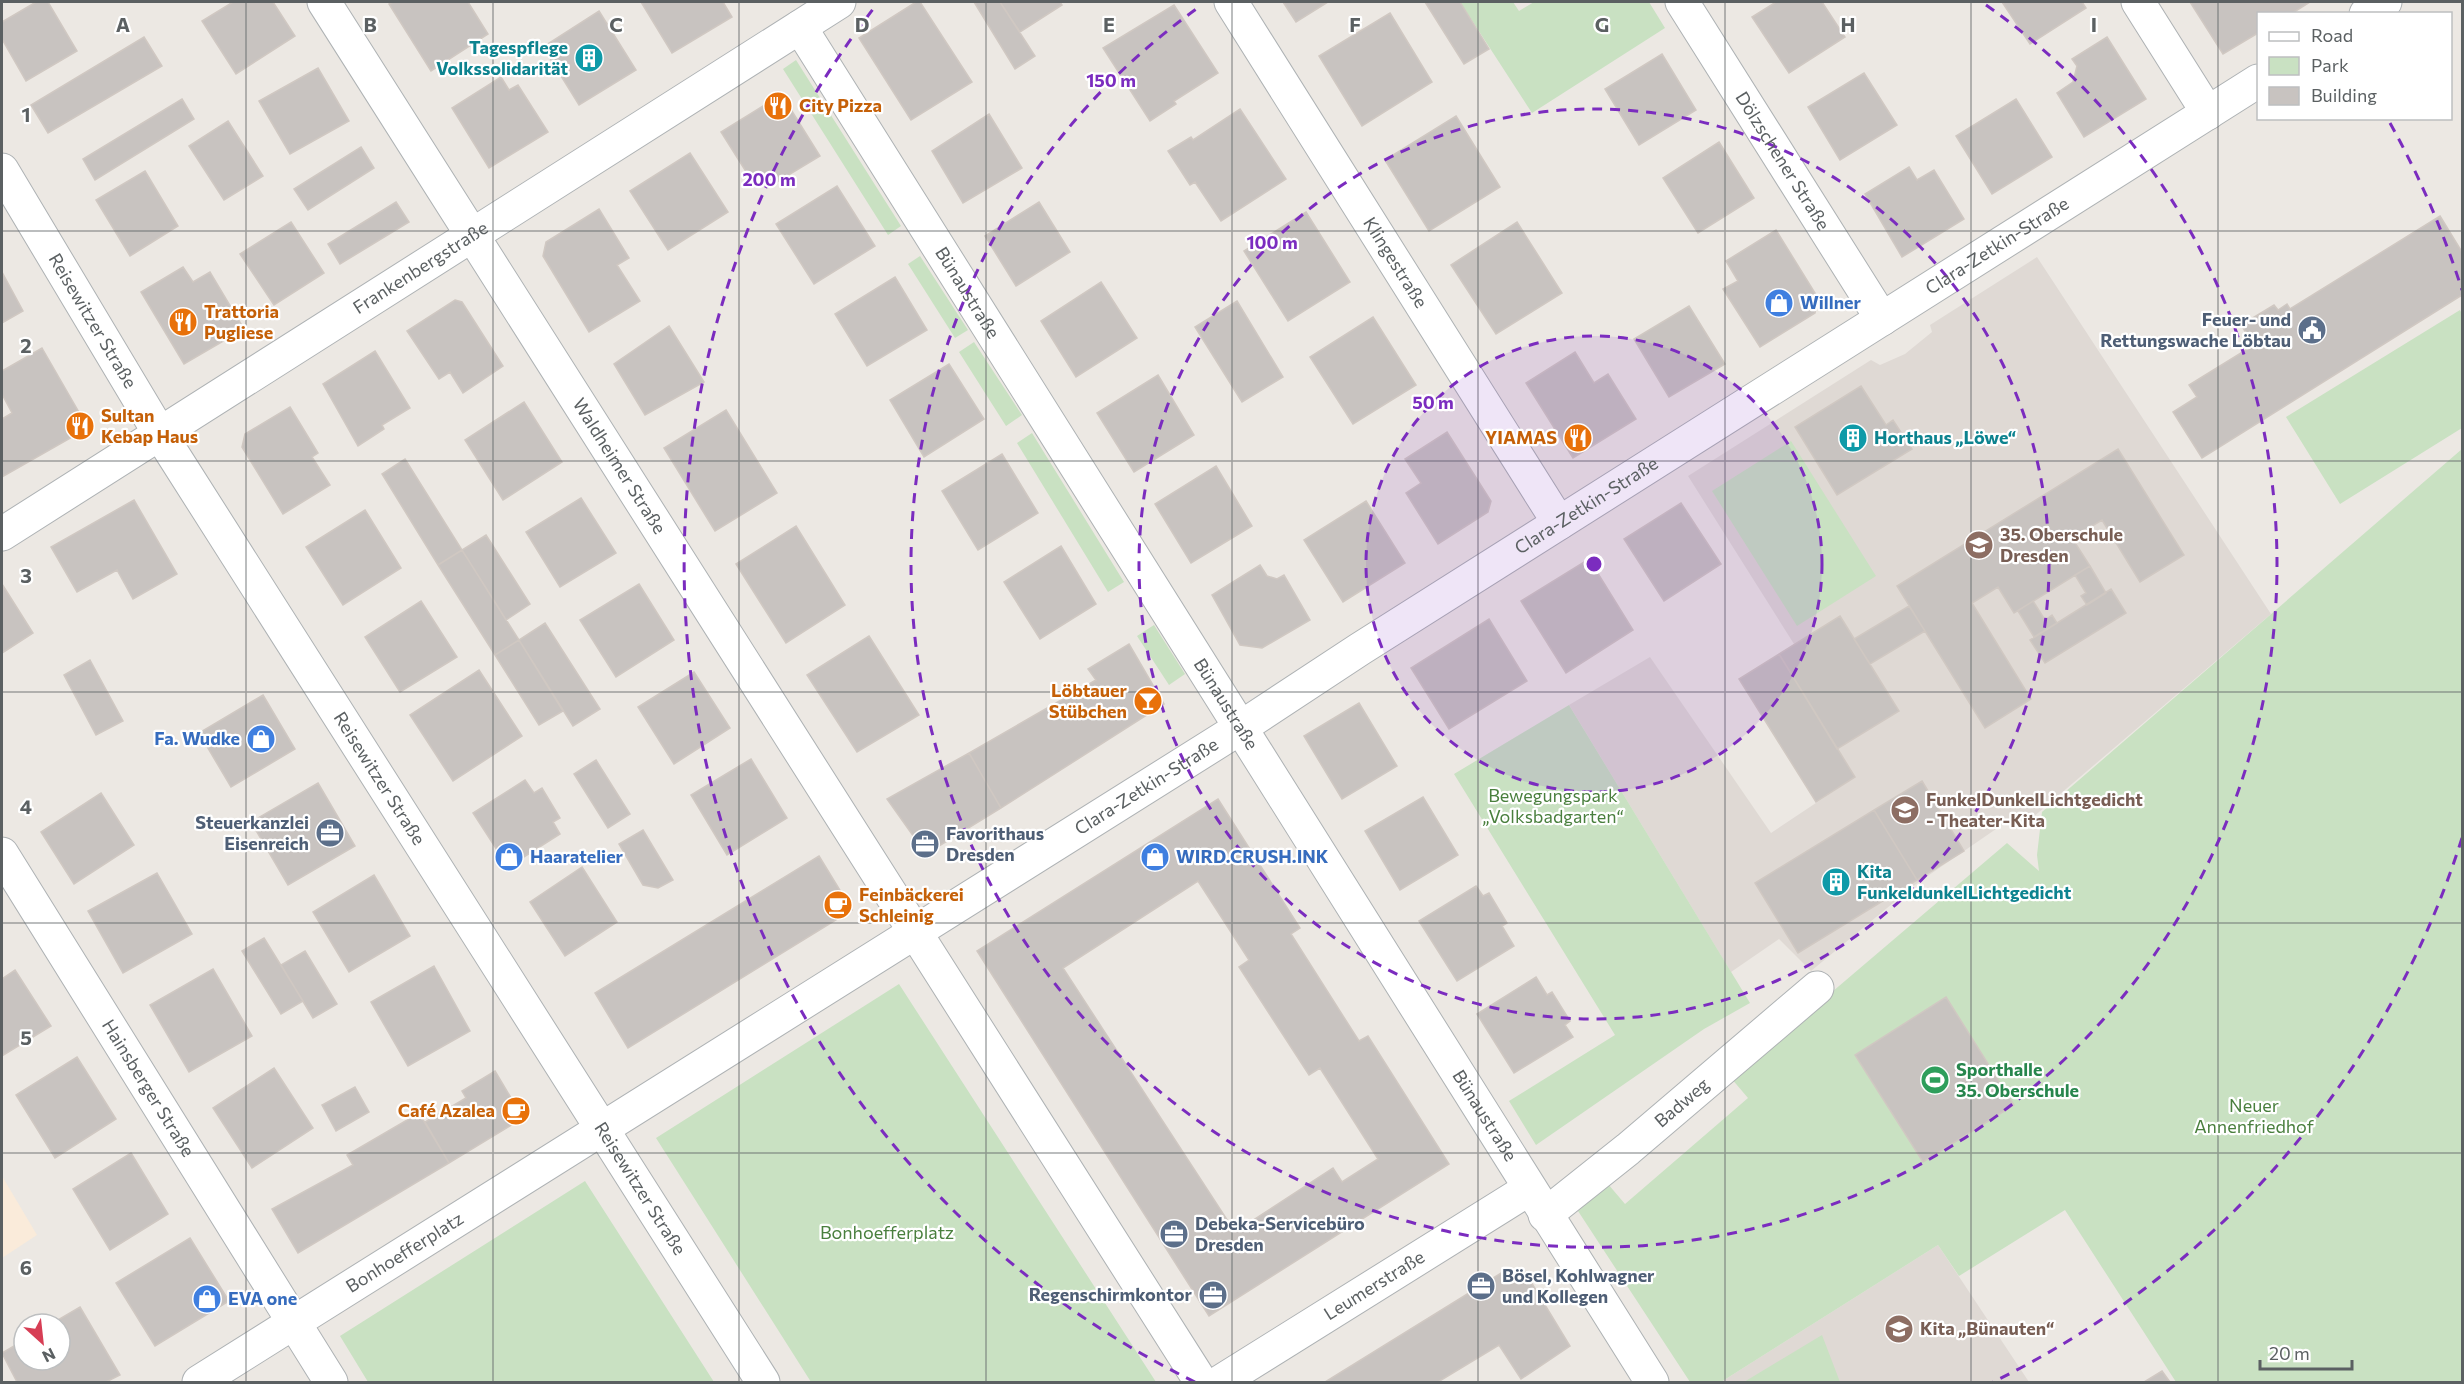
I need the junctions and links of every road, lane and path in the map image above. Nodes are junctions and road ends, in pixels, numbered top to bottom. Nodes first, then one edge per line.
1 (324, 2) edge
2 (839, 2) edge
3 (1231, 2) edge
4 (1682, 2) edge
5 (2138, 2) edge
6 (2385, 2) edge
7 (2369, 12) edge
8 (800, 27) junction
9 (2257, 82) edge
10 (2208, 113) junction
11 (2, 170) edge
12 (473, 236) junction
13 (1882, 320) junction
14 (160, 434) junction
15 (1559, 523) junction
16 (2, 534) edge
17 (1240, 728) junction
18 (2, 854) edge
19 (916, 930) junction
20 (1817, 988) dead end
21 (603, 1128) junction
22 (1537, 1202) junction
23 (294, 1323) junction
24 (199, 1383) edge
25 (331, 1383) edge
26 (763, 1383) edge
27 (1201, 1383) edge
28 (1220, 1383) edge
29 (1652, 1383) edge

1 - 12 street, Waldheimer Straße
2 - 8 street, Frankenbergstraße
3 - 15 street, Klingestraße
4 - 13 street, Dölzschener Straße
5 - 10 street
6 - 7 street
8 - 12 street, Frankenbergstraße
8 - 17 street, Bünaustraße
9 - 10 street, Clara-Zetkin-Straße
10 - 13 street, Clara-Zetkin-Straße
11 - 14 street, Reisewitzer Straße
12 - 14 street, Frankenbergstraße
12 - 19 street, Waldheimer Straße
13 - 15 street, Clara-Zetkin-Straße
14 - 16 street, Frankenbergstraße
14 - 21 street, Reisewitzer Straße
15 - 17 street, Clara-Zetkin-Straße
17 - 19 street, Clara-Zetkin-Straße
17 - 22 street, Bünaustraße
18 - 23 street, Hainsberger Straße
19 - 21 street, Bonhoefferplatz
19 - 27 street
20 - 22 street, Badweg
21 - 23 street, Bonhoefferplatz
21 - 26 street, Reisewitzer Straße
22 - 28 street, Leumerstraße
22 - 29 street, Bünaustraße
23 - 24 street, Bonhoefferplatz
23 - 25 street

